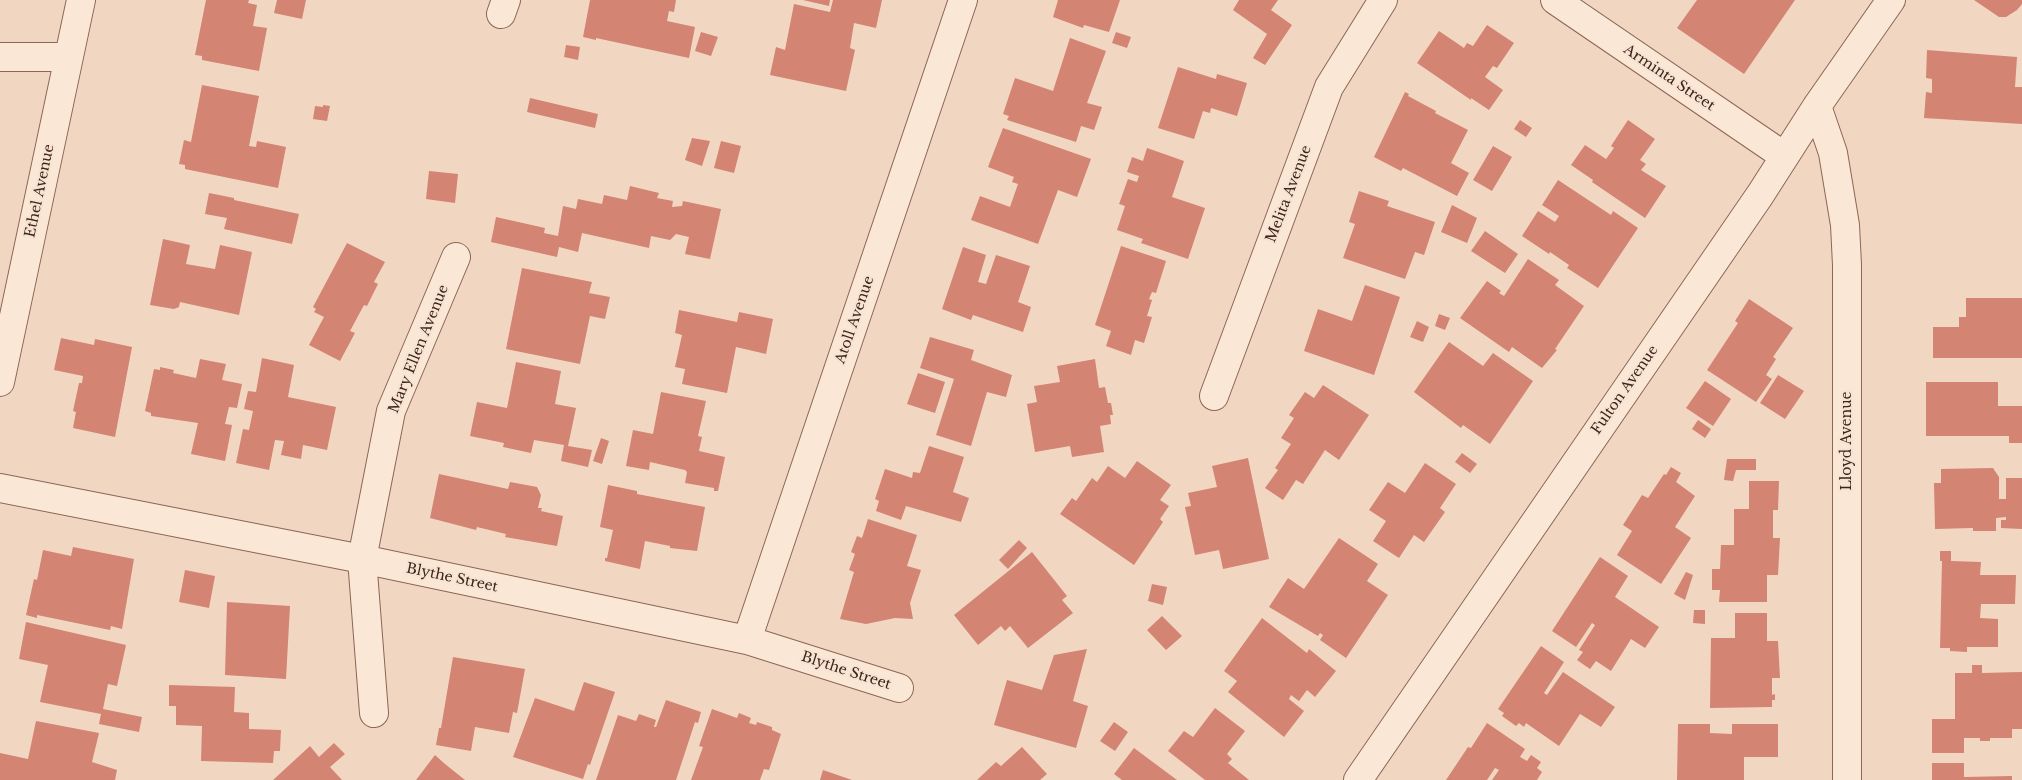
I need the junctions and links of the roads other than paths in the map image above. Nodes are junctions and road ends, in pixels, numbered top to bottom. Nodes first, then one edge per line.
1 (80, 0) edge
2 (963, 0) edge
3 (1383, 0) edge
4 (1555, 0) edge
5 (1891, 0) edge
6 (0, 57) edge
7 (68, 57) junction
8 (1817, 106) junction
9 (1784, 156) junction
10 (456, 257) dead end
11 (0, 382) edge
12 (1214, 396) dead end
13 (0, 488) edge
14 (362, 559) junction
15 (747, 640) junction
16 (899, 688) dead end
17 (374, 713) dead end
18 (1358, 780) edge
19 (1847, 780) edge

1 - 7 street, Ethel Avenue
2 - 15 street, Atoll Avenue
3 - 12 street, Melita Avenue
4 - 9 street, Arminta Street
5 - 8 street, Fulton Avenue
6 - 7 street
7 - 11 street, Ethel Avenue
8 - 9 street, Fulton Avenue
8 - 19 street, Lloyd Avenue
9 - 18 street, Fulton Avenue
10 - 14 street, Mary Ellen Avenue
13 - 14 street, Blythe Street
14 - 15 street, Blythe Street
14 - 17 street, Mary Ellen Avenue
15 - 16 street, Blythe Street

